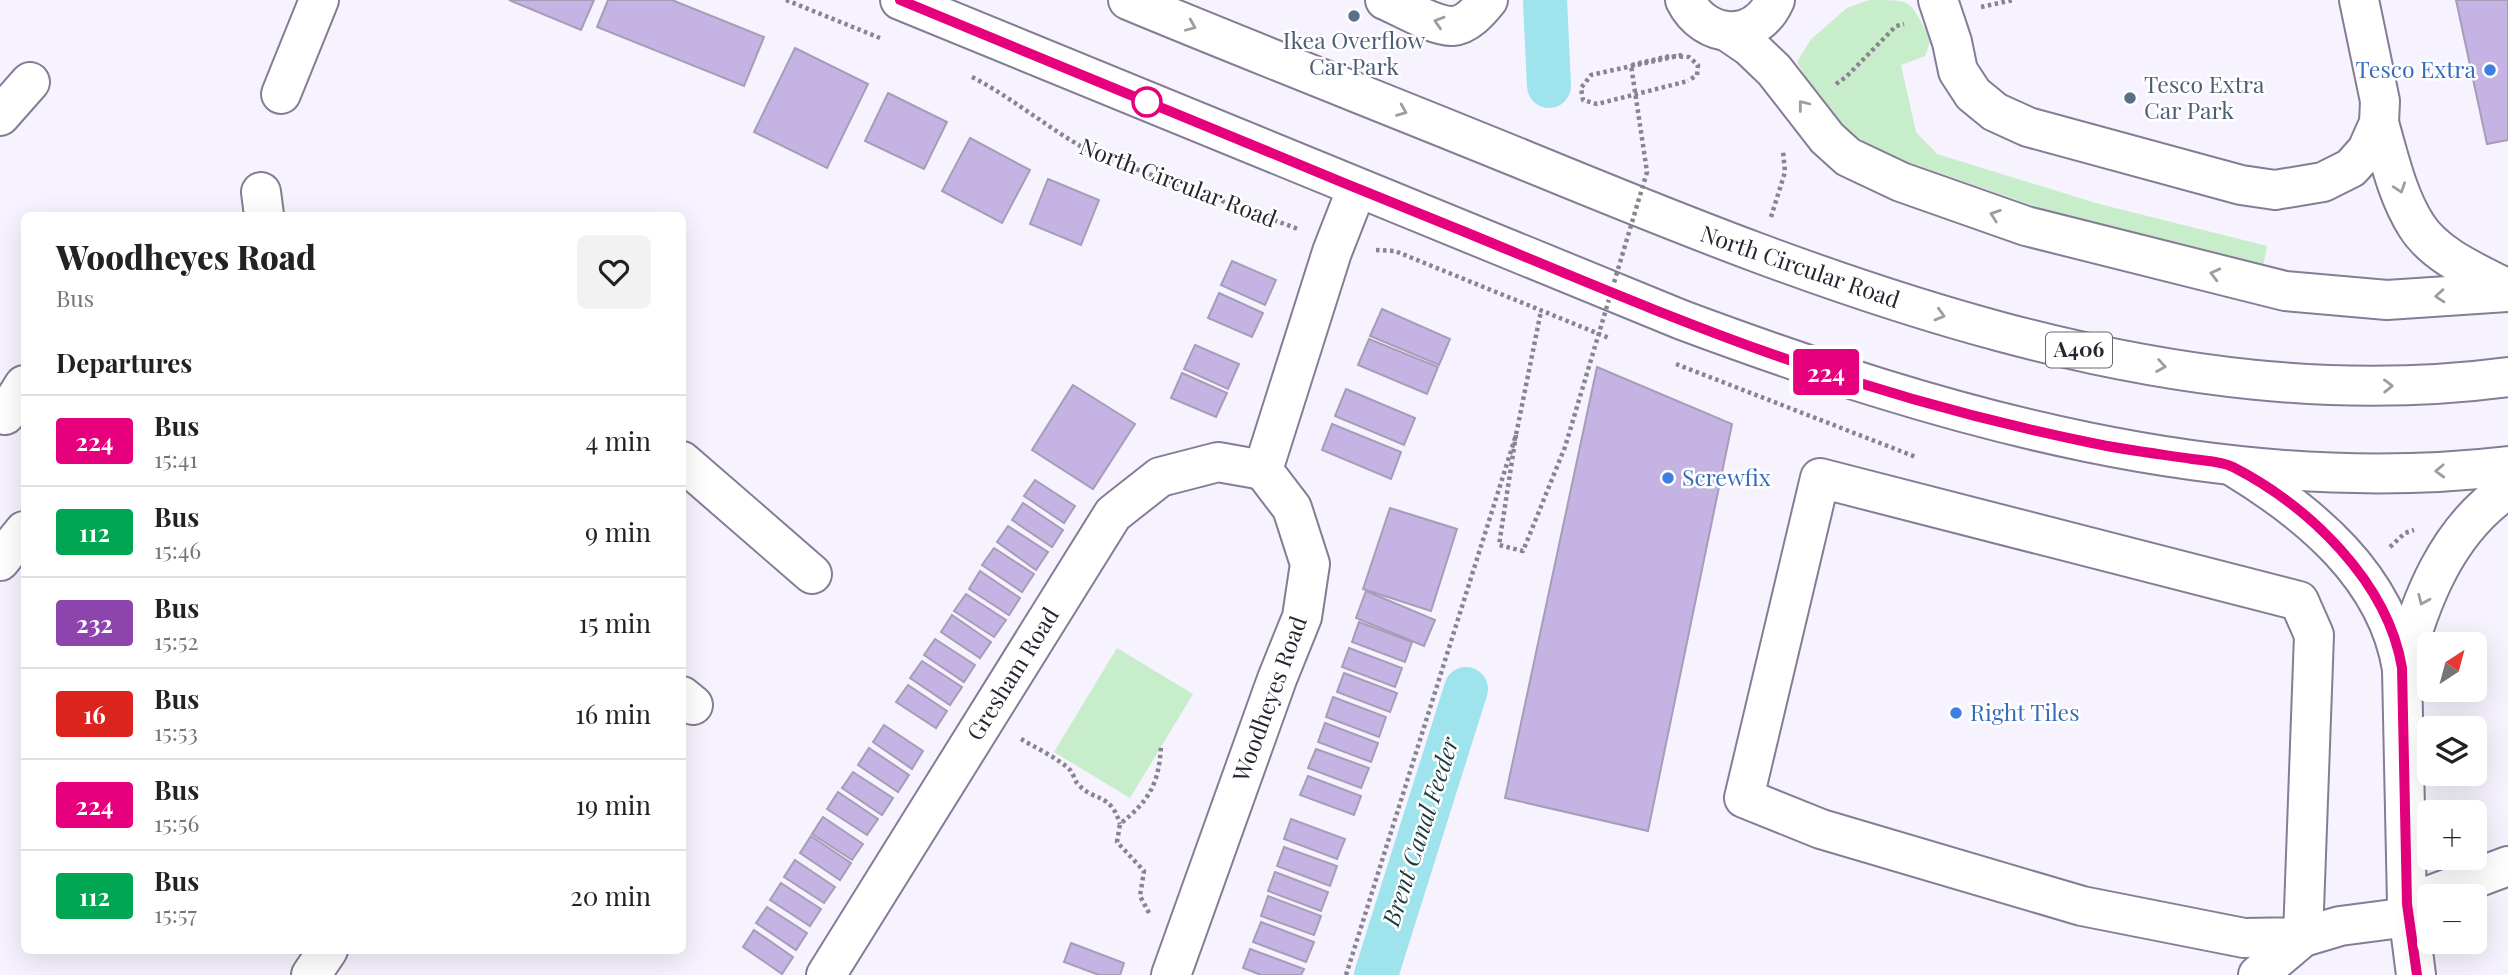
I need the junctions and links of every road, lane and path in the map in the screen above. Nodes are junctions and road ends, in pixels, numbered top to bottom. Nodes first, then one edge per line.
1 (319, 0) edge
2 (786, 0) edge
3 (900, 0) edge
4 (1128, 0) edge
5 (1385, 0) edge
6 (1488, 0) edge
7 (1685, 0) edge
8 (1805, 0) edge
9 (2013, 0) edge
10 (2359, 0) edge
11 (1771, 7) edge
12 (1940, 8) edge
13 (1728, 32) junction
14 (886, 41) dead end
15 (1687, 54) dead end
16 (961, 71) dead end
17 (30, 82) dead end
18 (281, 94) dead end
19 (1804, 106) junction
20 (0, 116) edge
21 (2379, 123) junction
22 (1357, 188) junction
23 (1308, 233) dead end
24 (1758, 254) junction
25 (2508, 291) edge
26 (1541, 311) dead end
27 (2508, 377) edge
28 (1516, 435) junction
29 (2229, 464) junction
30 (686, 465) edge
31 (2508, 466) edge
32 (1263, 470) junction
33 (2508, 489) edge
34 (2418, 529) dead end
35 (2388, 549) dead end
36 (812, 574) dead end
37 (2402, 668) junction
38 (986, 717) junction
39 (1161, 746) dead end
40 (1119, 824) junction
41 (2508, 866) edge
42 (2408, 911) junction
43 (1185, 936) junction
44 (2303, 937) junction
45 (325, 954) edge
46 (312, 975) edge
47 (826, 975) edge
48 (1171, 975) edge
49 (1346, 975) edge
50 (2258, 975) edge
51 (2416, 975) edge

1 - 18 main road
2 - 14 path
3 - 22 main road
4 -> 24 main road, North Circular Road / A406
6 -> 5 main road
7 - 13 main road
8 - 11 main road
9 - 12 path
10 - 21 main road
11 - 13 main road
12 - 19 path
12 - 21 main road
19 -> 13 main road
15 - 28 path, bridge
16 - 23 path, North Circular Road
17 - 20 main road
19 - 24 path
25 -> 19 main road
21 -> 25 main road
22 - 29 main road
22 - 32 main road
24 -> 27 main road, North Circular Road / A406
26 - 28 path
28 - 49 path
31 -> 29 main road
29 - 37 main road
30 - 36 main road
32 - 38 main road, Gresham Road
32 - 43 main road, Woodheyes Road
33 -> 37 main road
34 - 35 path
37 - 42 main road
38 - 40 path
38 - 47 main road, Gresham Road
39 - 40 path
40 - 43 path
41 - 42 main road
42 - 44 main road
42 - 51 main road
43 - 48 main road, Woodheyes Road
44 - 44 main road
44 - 50 main road
45 - 46 main road

